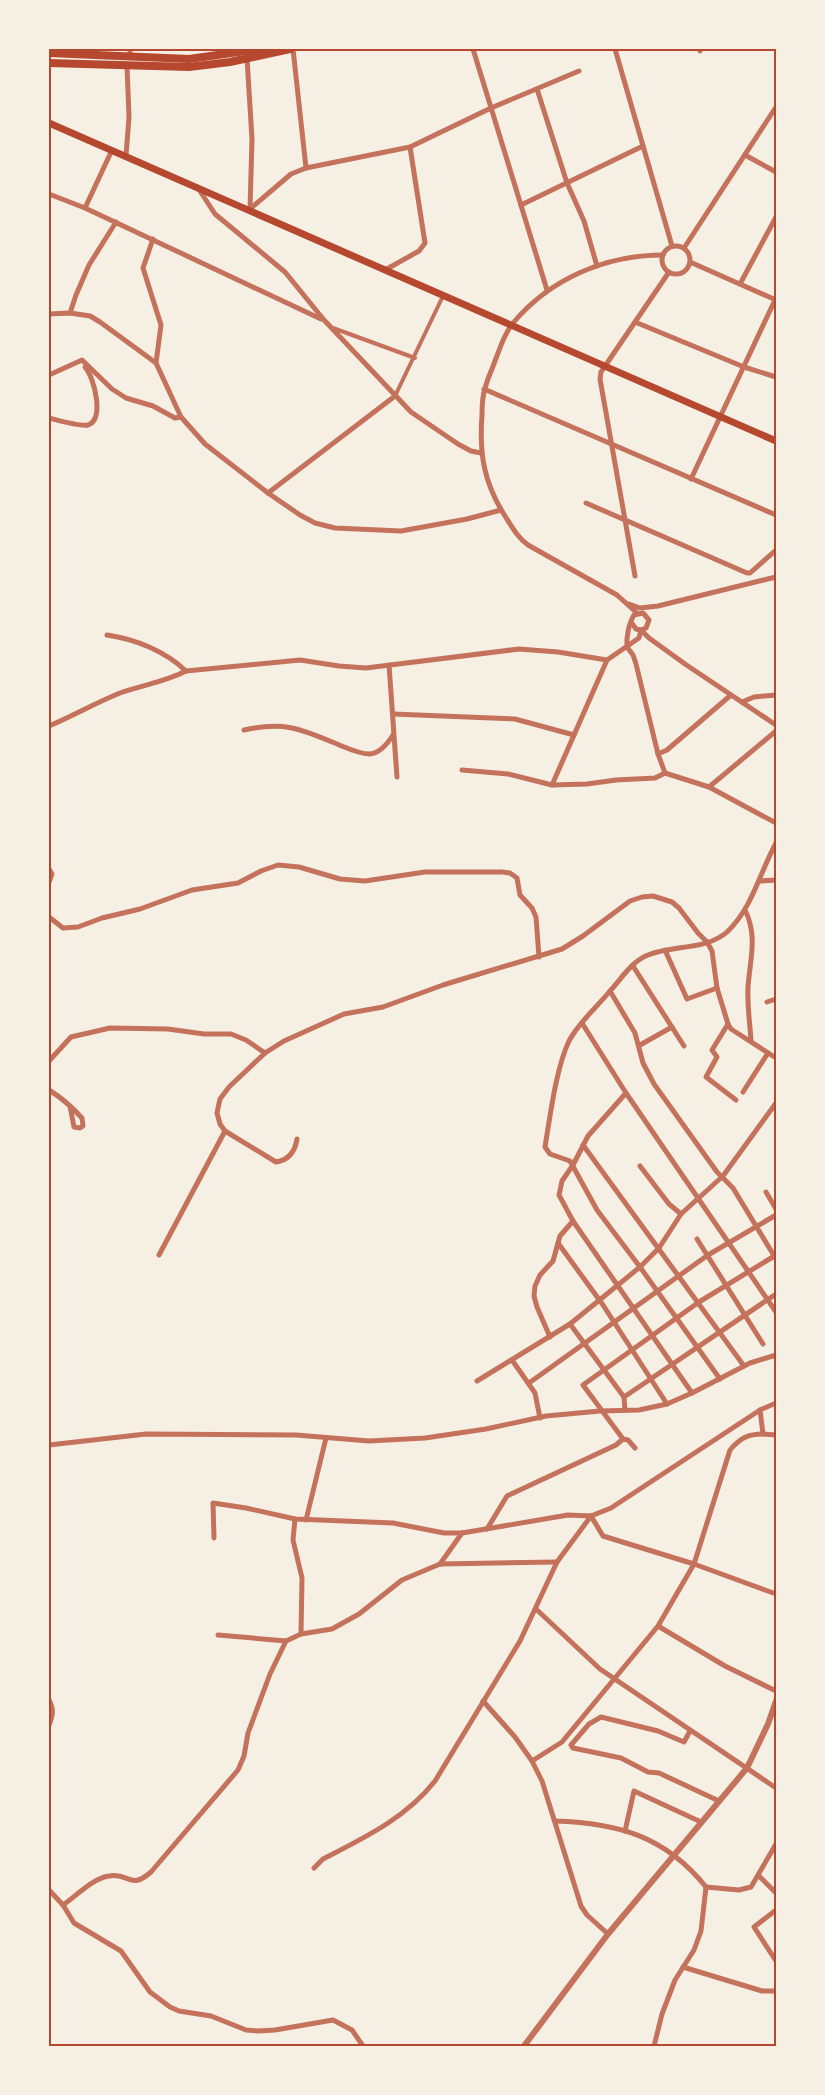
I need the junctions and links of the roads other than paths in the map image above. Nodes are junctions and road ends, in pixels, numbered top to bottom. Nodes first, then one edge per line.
1 (260, 49) edge
2 (292, 49) edge
3 (473, 49) edge
4 (615, 49) edge
5 (49, 53) edge
6 (130, 53) edge
7 (247, 58) junction
8 (49, 63) edge
9 (127, 66) junction
10 (579, 71) dead end
11 (537, 89) junction
12 (776, 107) edge
13 (491, 108) junction
14 (49, 122) edge
15 (643, 146) junction
16 (410, 147) junction
17 (112, 150) junction
18 (745, 155) junction
19 (126, 156) junction
20 (306, 168) junction
21 (776, 172) edge
22 (567, 183) junction
23 (196, 186) junction
24 (49, 194) edge
25 (521, 205) junction
26 (85, 208) junction
27 (250, 209) junction
28 (776, 217) edge
29 (116, 222) junction
30 (153, 239) junction
31 (672, 246) junction
32 (684, 248) junction
33 (663, 255) junction
34 (690, 262) junction
35 (597, 266) junction
36 (385, 270) junction
37 (669, 272) junction
38 (740, 284) junction
39 (547, 290) junction
40 (443, 296) junction
41 (776, 300) edge
42 (70, 313) junction
43 (49, 314) edge
44 (324, 320) junction
45 (634, 322) junction
46 (511, 325) junction
47 (331, 327) junction
48 (414, 358) junction
49 (79, 362) junction
50 (156, 363) junction
51 (605, 365) junction
52 (744, 367) junction
53 (49, 375) edge
54 (776, 378) edge
55 (484, 389) junction
56 (395, 396) junction
57 (721, 416) junction
58 (182, 417) junction
59 (49, 418) edge
60 (776, 441) edge
61 (612, 444) junction
62 (481, 453) junction
63 (691, 479) junction
64 (268, 493) junction
65 (586, 503) dead end
66 (501, 510) junction
67 (776, 515) edge
68 (625, 520) junction
69 (776, 550) edge
70 (635, 576) dead end
71 (776, 577) edge
72 (628, 604) junction
73 (658, 606) junction
74 (636, 613) junction
75 (648, 617) junction
76 (631, 622) junction
77 (648, 626) junction
78 (641, 630) junction
79 (107, 635) dead end
80 (638, 638) junction
81 (649, 638) junction
82 (627, 647) junction
83 (606, 660) junction
84 (389, 666) junction
85 (186, 671) junction
86 (731, 695) junction
87 (776, 695) edge
88 (742, 702) junction
89 (393, 714) junction
90 (776, 725) edge
91 (49, 726) edge
92 (244, 730) dead end
93 (776, 731) edge
94 (394, 735) junction
95 (574, 736) junction
96 (658, 754) junction
97 (462, 770) dead end
98 (665, 773) junction
99 (397, 777) dead end
100 (552, 785) junction
101 (709, 787) junction
102 (776, 823) edge
103 (776, 843) edge
104 (49, 869) edge
105 (776, 880) edge
106 (760, 881) junction
107 (49, 882) edge
108 (745, 910) junction
109 (49, 917) edge
110 (707, 942) junction
111 (665, 950) junction
112 (538, 957) junction
113 (633, 966) junction
114 (717, 988) junction
115 (610, 991) junction
116 (776, 999) edge
117 (767, 1002) dead end
118 (582, 1023) junction
119 (728, 1024) junction
120 (672, 1027) junction
121 (752, 1042) junction
122 (640, 1045) junction
123 (684, 1046) dead end
124 (265, 1053) junction
125 (768, 1053) junction
126 (776, 1058) edge
127 (49, 1061) edge
128 (49, 1090) edge
129 (743, 1092) dead end
130 (626, 1093) junction
131 (736, 1100) dead end
132 (776, 1103) edge
133 (70, 1106) dead end
134 (226, 1131) junction
135 (297, 1139) dead end
136 (583, 1145) junction
137 (573, 1165) junction
138 (640, 1166) dead end
139 (722, 1176) junction
140 (766, 1192) dead end
141 (698, 1199) junction
142 (776, 1208) edge
143 (681, 1214) junction
144 (776, 1215) edge
145 (573, 1221) junction
146 (757, 1227) junction
147 (697, 1239) dead end
148 (558, 1242) junction
149 (730, 1243) junction
150 (659, 1248) junction
151 (159, 1255) dead end
152 (708, 1255) junction
153 (776, 1257) edge
154 (640, 1266) junction
155 (749, 1272) junction
156 (678, 1276) junction
157 (619, 1285) junction
158 (726, 1285) junction
159 (658, 1291) junction
160 (776, 1294) edge
161 (768, 1299) junction
162 (600, 1300) junction
163 (698, 1302) junction
164 (635, 1308) junction
165 (776, 1312) edge
166 (744, 1315) junction
167 (676, 1318) junction
168 (614, 1322) junction
169 (570, 1324) junction
170 (721, 1332) junction
171 (653, 1334) junction
172 (550, 1337) junction
173 (585, 1344) junction
174 (763, 1344) dead end
175 (632, 1349) junction
176 (698, 1349) junction
177 (776, 1355) edge
178 (512, 1360) junction
179 (673, 1365) junction
180 (744, 1366) junction
181 (604, 1370) junction
182 (720, 1379) junction
183 (651, 1380) junction
184 (477, 1381) dead end
185 (530, 1383) junction
186 (692, 1393) junction
187 (624, 1397) junction
188 (776, 1403) edge
189 (667, 1404) junction
190 (600, 1410) junction
191 (625, 1410) junction
192 (760, 1410) junction
193 (540, 1418) junction
194 (763, 1434) junction
195 (776, 1435) edge
196 (326, 1438) junction
197 (623, 1439) junction
198 (49, 1445) edge
199 (635, 1448) dead end
200 (591, 1516) junction
201 (295, 1519) junction
202 (306, 1520) junction
203 (487, 1528) junction
204 (462, 1534) junction
205 (214, 1538) dead end
206 (557, 1562) junction
207 (440, 1564) junction
208 (694, 1564) junction
209 (776, 1594) edge
210 (536, 1609) junction
211 (658, 1626) junction
212 (218, 1634) dead end
213 (301, 1634) junction
214 (286, 1641) junction
215 (614, 1680) junction
216 (776, 1690) edge
217 (49, 1700) edge
218 (483, 1701) junction
219 (776, 1701) edge
220 (49, 1725) edge
221 (690, 1731) junction
222 (532, 1761) junction
223 (747, 1768) junction
224 (776, 1788) edge
225 (719, 1801) junction
226 (555, 1821) junction
227 (701, 1822) junction
228 (625, 1830) junction
229 (776, 1844) edge
230 (673, 1856) junction
231 (314, 1868) dead end
232 (759, 1876) junction
233 (706, 1887) junction
234 (49, 1890) edge
235 (776, 1893) edge
236 (63, 1905) junction
237 (776, 1910) edge
238 (608, 1934) junction
239 (776, 1961) edge
240 (683, 1967) junction
241 (776, 1991) edge
242 (363, 2046) edge
243 (524, 2046) edge
244 (654, 2046) edge

1 - 6 main road
2 - 7 main road
2 - 20 street
3 - 13 street
4 - 15 street
5 - 6 main road
7 - 9 main road
7 - 27 street
8 - 9 main road
9 - 19 street
10 - 11 street
11 - 13 street
11 - 22 street
12 - 18 street
13 - 16 street
13 - 25 street
14 - 17 main road
15 - 22 street
15 - 31 street
16 - 20 street
16 - 36 street
17 - 19 main road
17 - 26 street
18 - 21 street
18 - 32 street
19 - 23 main road
20 - 27 street
22 - 25 street
22 - 35 street
23 - 27 main road
23 - 44 street
24 - 26 street
25 - 39 street
26 - 29 street
27 - 36 main road
28 - 38 street
29 - 30 street
29 - 42 street
30 - 44 street
30 - 50 street
31 - 32 street
31 - 33 street
32 - 34 street
33 - 35 street
33 - 37 street
34 - 37 street
34 - 38 street
35 - 39 street
36 - 40 main road
37 - 45 street
38 - 41 street
39 - 46 street
40 - 46 main road
40 - 48 street
41 - 52 street
42 - 43 street
42 - 50 street
44 - 47 street
45 - 51 street
45 - 52 street
46 - 51 main road
46 - 55 street
47 - 48 street
47 - 56 street
48 - 56 street
49 - 53 street
49 - 58 street
49 - 59 street
50 - 58 street
51 - 57 main road
51 - 61 street
52 - 54 street
52 - 57 street
55 - 61 street
55 - 62 street
56 - 62 street
56 - 64 street
57 - 60 main road
57 - 63 street
58 - 64 street
61 - 63 street
61 - 68 street
62 - 66 street
63 - 67 street
64 - 66 street
65 - 68 street
66 - 72 street
68 - 69 street
68 - 70 street
71 - 73 street
72 - 73 street
72 - 74 street
73 - 75 street
74 - 75 street
74 - 76 street
75 - 77 street
76 - 78 street
76 - 82 street
77 - 78 street
77 - 81 street
78 - 80 street
78 - 81 street
79 - 85 street
80 - 81 street
80 - 82 street
81 - 86 street
82 - 83 street
82 - 96 street
83 - 84 street
83 - 95 street
84 - 85 street
84 - 89 street
85 - 91 street
86 - 88 street
86 - 96 street
87 - 88 street
88 - 90 street
89 - 94 street
89 - 95 street
92 - 94 street
93 - 101 street
94 - 99 street
95 - 100 street
96 - 98 street
97 - 100 street
98 - 100 street
98 - 101 street
101 - 102 street
103 - 106 street
104 - 107 street
105 - 106 street
106 - 108 street
108 - 110 street
108 - 121 street
109 - 112 street
110 - 111 street
110 - 112 street
110 - 114 street
111 - 113 street
111 - 114 street
112 - 124 street
113 - 115 street
113 - 120 street
114 - 119 street
115 - 118 street
115 - 122 street
116 - 117 street
118 - 130 street
118 - 137 street
119 - 121 street
119 - 131 street
120 - 122 street
120 - 123 street
121 - 125 street
122 - 139 street
124 - 127 street
124 - 134 street
125 - 126 street
125 - 129 street
128 - 133 street
130 - 136 street
130 - 141 street
132 - 139 street
134 - 135 street
134 - 151 street
136 - 137 street
136 - 150 street
137 - 145 street
137 - 154 street
138 - 143 street
139 - 141 street
139 - 146 street
140 - 142 street
141 - 143 street
141 - 149 street
143 - 150 street
144 - 146 street
145 - 148 street
145 - 157 street
146 - 149 street
146 - 153 street
147 - 152 street
148 - 162 street
148 - 172 street
149 - 152 street
149 - 155 street
150 - 154 street
150 - 156 street
152 - 156 street
152 - 158 street
153 - 155 street
154 - 157 street
154 - 159 street
155 - 158 street
155 - 161 street
156 - 159 street
156 - 163 street
157 - 162 street
157 - 164 street
158 - 163 street
158 - 166 street
159 - 164 street
159 - 167 street
160 - 161 street
161 - 165 street
161 - 166 street
162 - 168 street
162 - 169 street
163 - 167 street
163 - 170 street
164 - 168 street
164 - 171 street
166 - 170 street
166 - 174 street
167 - 171 street
167 - 176 street
168 - 173 street
168 - 175 street
169 - 172 street
169 - 173 street
170 - 176 street
170 - 180 street
171 - 175 street
171 - 179 street
172 - 178 street
173 - 181 street
173 - 185 street
175 - 181 street
175 - 183 street
176 - 179 street
176 - 182 street
177 - 180 street
178 - 184 street
178 - 185 street
179 - 183 street
179 - 186 street
180 - 182 street
181 - 187 street
181 - 190 street
182 - 186 street
183 - 187 street
183 - 189 street
185 - 193 street
186 - 189 street
187 - 191 street
188 - 192 street
189 - 191 street
190 - 191 street
190 - 193 street
190 - 197 street
192 - 194 street
192 - 200 street
193 - 196 street
194 - 195 street
194 - 208 street
196 - 198 street
196 - 202 street
197 - 199 street
197 - 203 street
200 - 203 street
200 - 206 street
200 - 208 street
201 - 202 street
201 - 205 street
201 - 213 street
202 - 204 street
203 - 204 street
204 - 207 street
206 - 207 street
206 - 210 street
207 - 213 street
208 - 209 street
208 - 211 street
210 - 215 street
210 - 218 street
211 - 215 street
211 - 216 street
212 - 214 street
213 - 214 street
214 - 236 street
215 - 221 street
215 - 222 street
217 - 220 street
218 - 222 street
218 - 231 street
219 - 223 street
221 - 223 street
221 - 225 street
222 - 226 street
223 - 224 street
223 - 225 street
225 - 227 street
226 - 228 street
226 - 238 street
227 - 228 street
227 - 230 street
228 - 230 street
229 - 232 street
230 - 233 street
230 - 238 street
232 - 233 street
232 - 235 street
233 - 240 street
234 - 236 street
236 - 242 street
237 - 239 street
238 - 243 street
240 - 241 street
240 - 244 street

